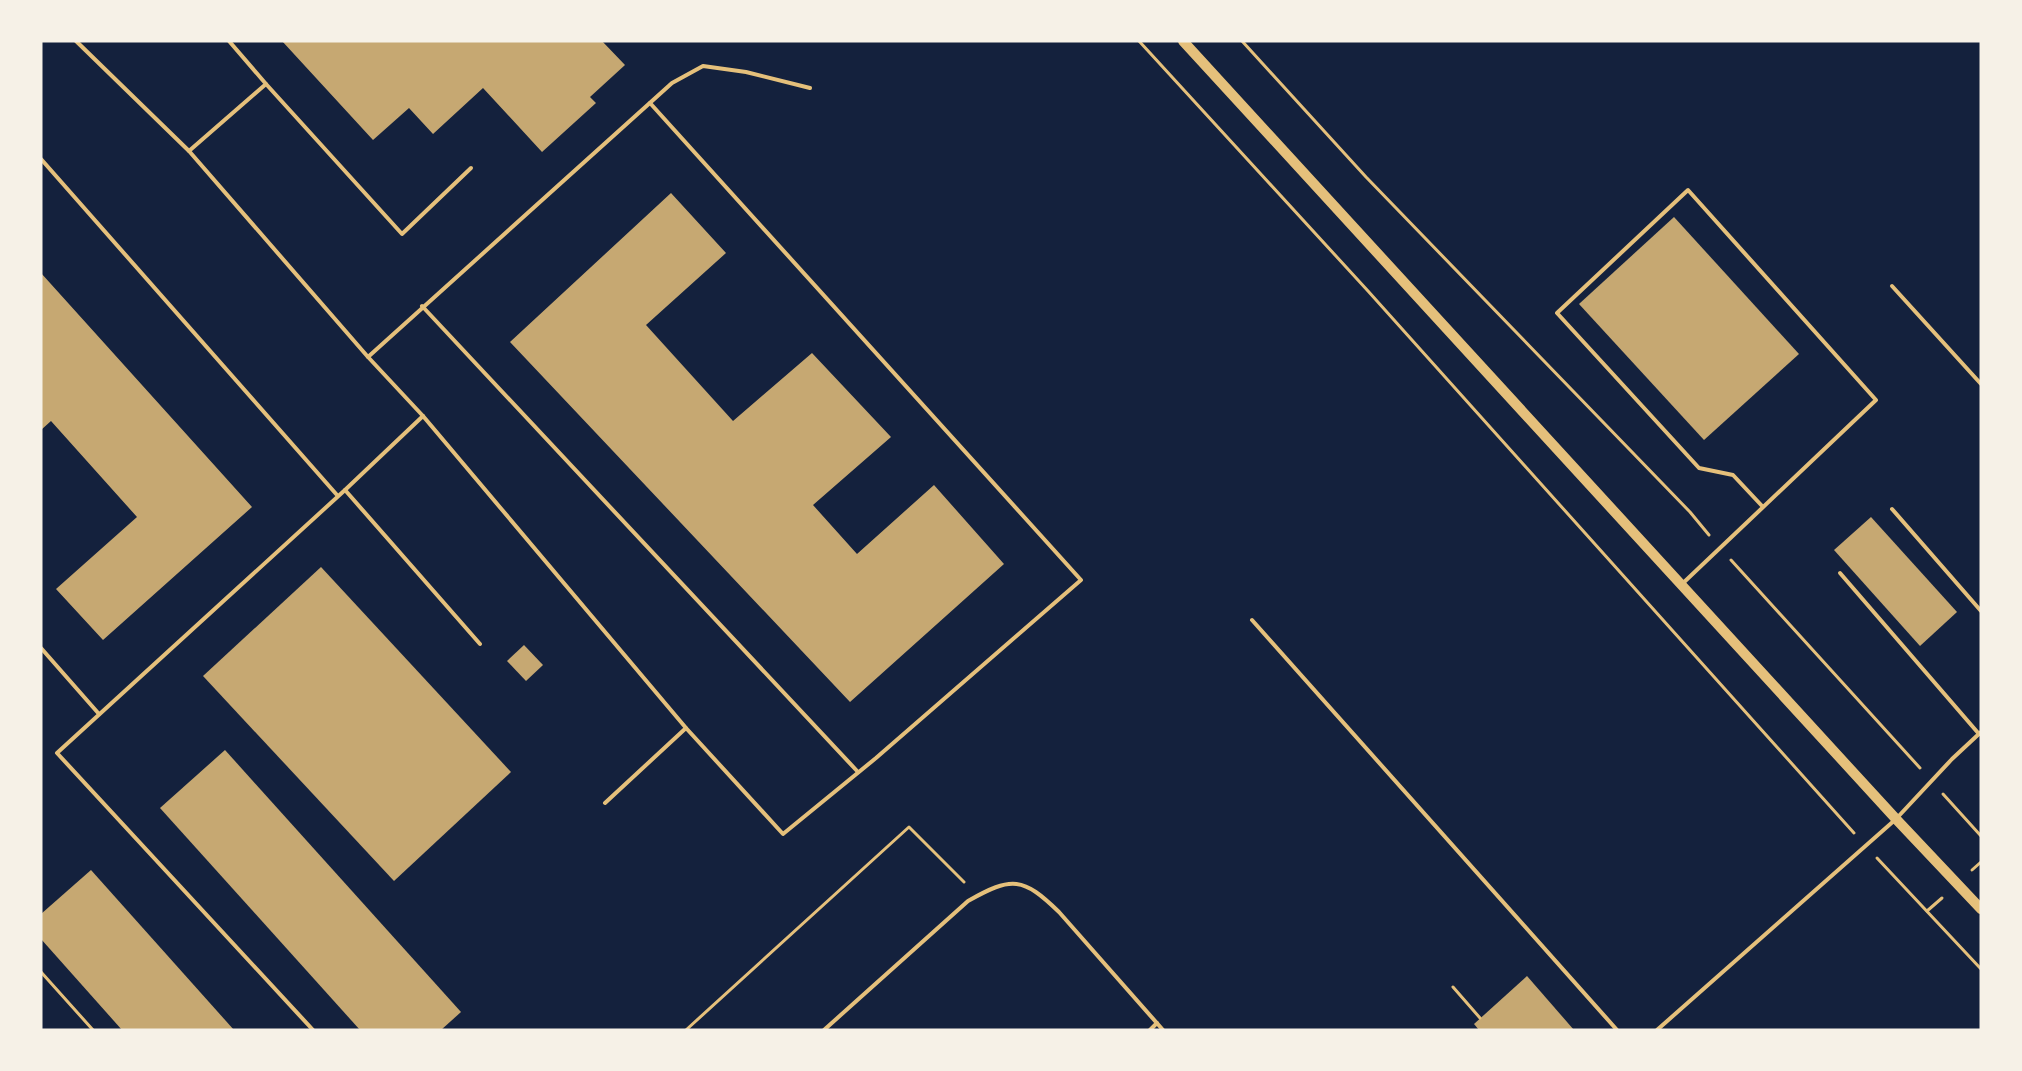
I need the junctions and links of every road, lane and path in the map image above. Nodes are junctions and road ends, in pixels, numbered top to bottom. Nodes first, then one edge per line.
1 (76, 41) edge
2 (229, 41) edge
3 (1139, 41) edge
4 (1183, 41) edge
5 (1242, 41) edge
6 (266, 84) junction
7 (810, 88) dead end
8 (650, 103) junction
9 (189, 151) junction
10 (41, 159) edge
11 (471, 168) dead end
12 (1892, 286) dead end
13 (422, 306) junction
14 (368, 357) junction
15 (1981, 384) edge
16 (423, 416) junction
17 (344, 490) junction
18 (337, 496) junction
19 (1763, 507) junction
20 (1892, 509) dead end
21 (1720, 548) junction
22 (1840, 573) dead end
23 (1682, 584) junction
24 (1981, 612) edge
25 (1252, 620) dead end
26 (480, 644) dead end
27 (41, 648) edge
28 (99, 714) junction
29 (686, 728) junction
30 (1980, 733) edge
31 (858, 772) junction
32 (1932, 781) junction
33 (605, 803) dead end
34 (1896, 819) junction
35 (1981, 836) edge
36 (1866, 846) junction
37 (977, 895) junction
38 (1981, 909) edge
39 (1981, 969) edge
40 (41, 972) edge
41 (1453, 987) dead end
42 (1480, 1018) dead end
43 (1157, 1022) junction
44 (93, 1030) edge
45 (313, 1030) edge
46 (686, 1030) edge
47 (824, 1030) edge
48 (1150, 1030) edge
49 (1163, 1030) edge
50 (1618, 1030) edge
51 (1657, 1030) edge

1 - 9 lane
2 - 6 lane
3 - 36 path
4 - 23 main road
5 - 21 path
6 - 9 lane
6 - 11 lane
7 - 8 lane
8 - 13 lane
8 - 31 lane
9 - 14 lane
10 - 18 lane
12 - 15 lane
13 - 14 lane
13 - 31 lane
14 - 16 lane
16 - 17 lane
16 - 29 lane
17 - 18 lane
17 - 26 lane
18 - 28 lane
19 - 19 lane
19 - 21 lane
20 - 24 lane
21 - 23 lane
21 - 32 path
22 - 30 lane
23 - 34 main road
25 - 50 lane
27 - 28 lane
28 - 45 lane
29 - 31 lane
29 - 33 lane
30 - 32 lane
32 - 34 lane
32 - 35 path
34 - 36 lane
34 - 38 main road
36 - 39 path
36 - 51 lane
37 - 43 lane
37 - 46 path
37 - 47 lane
40 - 44 path
41 - 42 path
43 - 48 lane
43 - 49 lane

